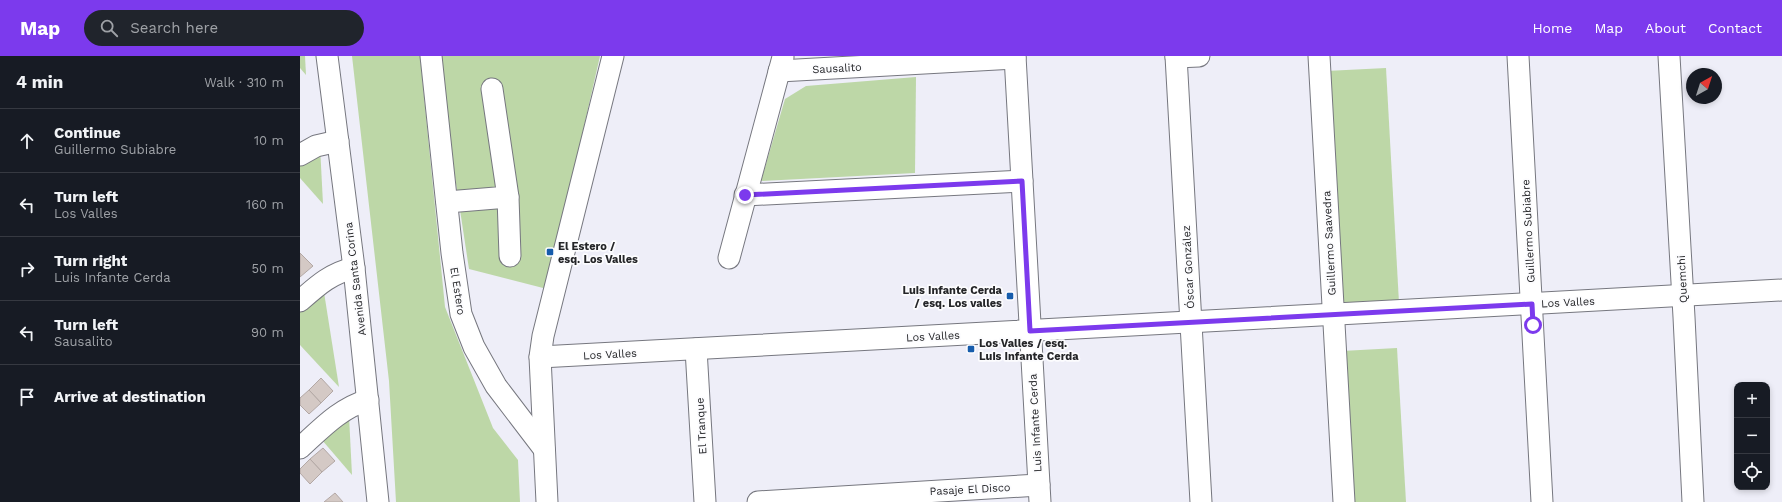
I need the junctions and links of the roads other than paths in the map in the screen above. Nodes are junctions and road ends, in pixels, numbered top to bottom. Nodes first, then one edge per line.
1 (327, 56) edge
2 (431, 56) edge
3 (613, 56) edge
4 (1199, 56) edge
5 (1319, 56) edge
6 (1518, 56) edge
7 (1669, 56) edge
8 (1015, 57) edge
9 (1176, 57) edge
10 (781, 63) edge
11 (492, 89) dead end
12 (338, 141) junction
13 (300, 155) edge
14 (1022, 181) junction
15 (745, 195) junction
16 (508, 197) junction
17 (447, 202) junction
18 (510, 256) dead end
19 (728, 258) dead end
20 (354, 268) junction
21 (1782, 290) edge
22 (1683, 296) junction
23 (300, 302) edge
24 (1532, 304) junction
25 (1333, 315) junction
26 (1191, 322) junction
27 (1030, 331) junction
28 (696, 349) junction
29 (540, 357) junction
30 (368, 400) junction
31 (300, 448) edge
32 (544, 449) junction
33 (1039, 494) edge
34 (378, 502) edge
35 (547, 502) edge
36 (705, 502) edge
37 (758, 502) edge
38 (1201, 502) edge
39 (1344, 502) edge
40 (1542, 502) edge
41 (1693, 502) edge

1 - 12 street, Avenida Santa Corina
2 - 17 street, El Estero
3 - 29 street
4 - 9 street
5 - 25 street, Guillermo Saavedra
6 - 24 street, Guillermo Subiabre
7 - 22 street, Quemchi
8 - 10 street, Sausalito
8 - 14 street, Luis Infante Cerda
9 - 26 street, Óscar González
10 - 15 street, Sausalito
11 - 16 street
12 - 13 street
12 - 20 street, Avenida Santa Corina
14 - 15 street
14 - 27 street, Luis Infante Cerda
15 - 19 street, Sausalito
16 - 17 street
16 - 18 street
17 - 32 street, El Estero
20 - 23 street
20 - 30 street, Avenida Santa Corina
21 - 22 street, Los Valles
22 - 24 street, Los Valles
22 - 41 street, Quemchi
24 - 25 street, Los Valles
24 - 40 street, Guillermo Subiabre
25 - 26 street, Los Valles
25 - 39 street, Guillermo Saavedra
26 - 27 street, Los Valles
26 - 38 street, Óscar González
27 - 28 street, Los Valles
27 - 33 street, Luis Infante Cerda
28 - 29 street, Los Valles
28 - 36 street, El Tranque
29 - 32 street
30 - 31 street
30 - 34 street, Avenida Santa Corina
32 - 35 street
33 - 37 street, Pasaje El Disco

